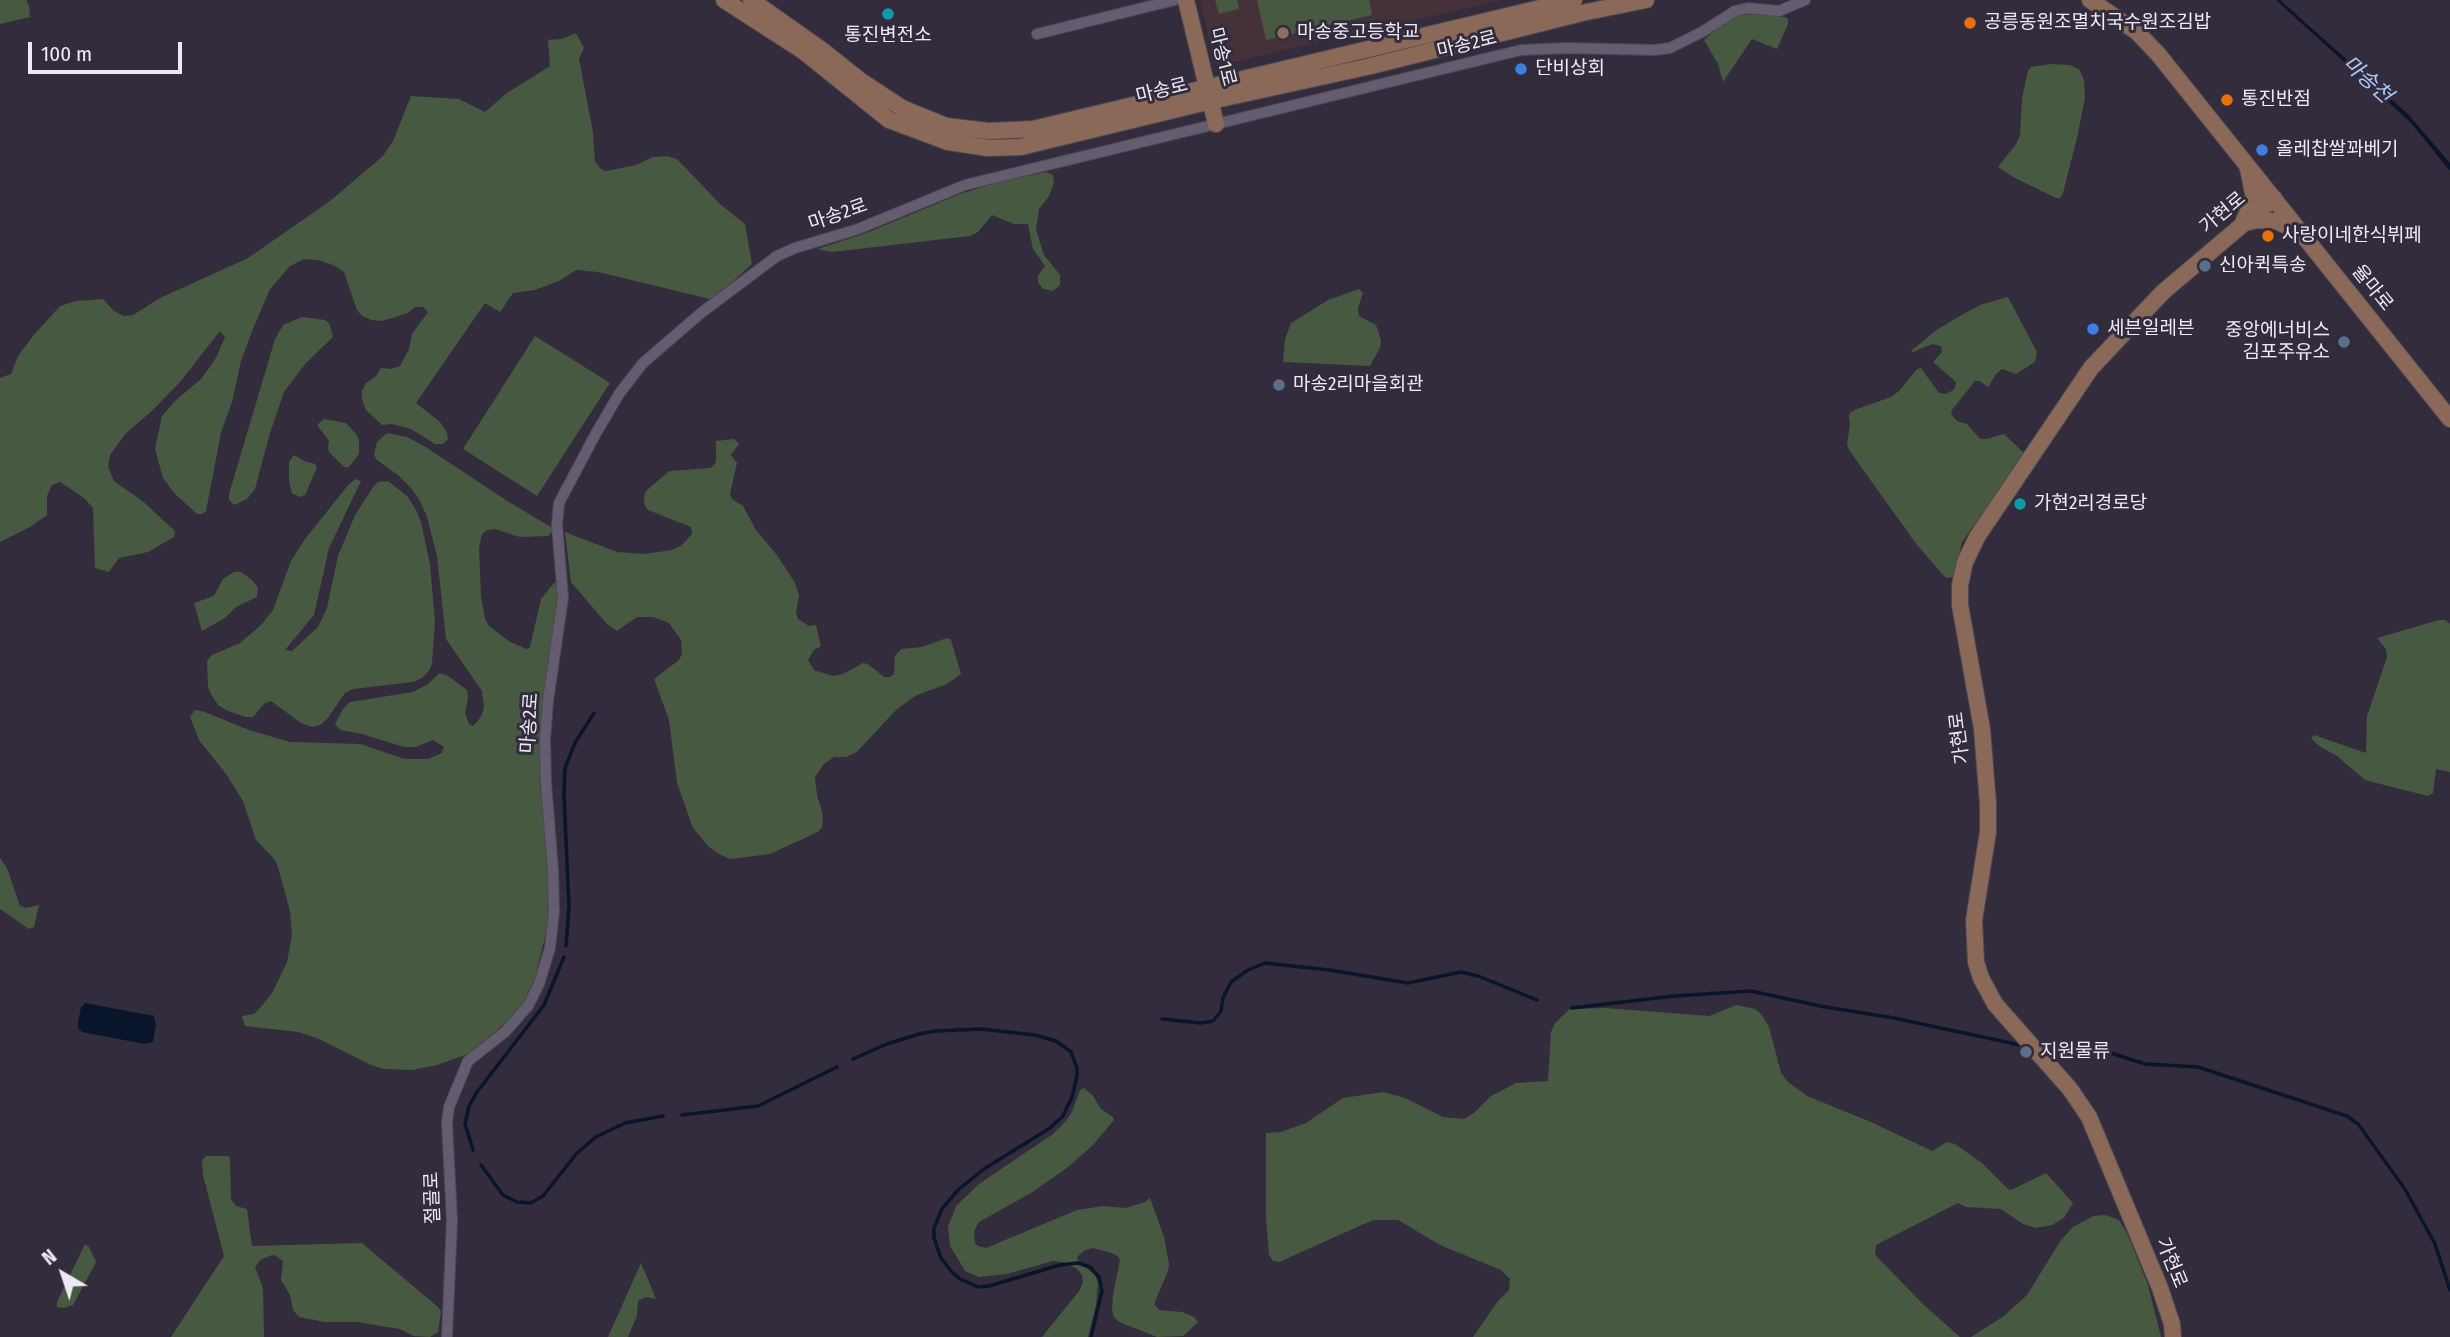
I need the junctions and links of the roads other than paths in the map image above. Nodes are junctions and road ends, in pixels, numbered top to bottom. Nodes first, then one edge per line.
1 (724, 0) edge
2 (751, 0) edge
3 (1175, 0) edge
4 (1186, 0) edge
5 (1574, 0) edge
6 (1805, 0) edge
7 (2090, 0) edge
8 (1635, 1) edge
9 (1037, 34) dead end
10 (1210, 94) junction
11 (1216, 124) junction
12 (2244, 160) junction
13 (2274, 198) junction
14 (2241, 224) junction
15 (2303, 234) junction
16 (2450, 419) edge
17 (468, 1062) joint
18 (447, 1337) edge
19 (2173, 1337) edge

1 - 10 street, 마송로
2 - 10 street, 마송로
3 - 9 street
4 - 10 street, 마송1로
5 - 10 street, 마송로
6 - 11 street, 마송2로
7 - 12 street, 율마로
8 - 10 street, 마송로
10 - 11 street, 마송1로
11 - 17 street, 마송2로
12 - 13 street, 율마로
12 - 14 street
13 - 14 street, 가현로
13 - 15 street, 율마로
14 - 15 street
14 - 19 street, 가현로
15 - 16 street, 율마로
17 - 18 street, 절골로

